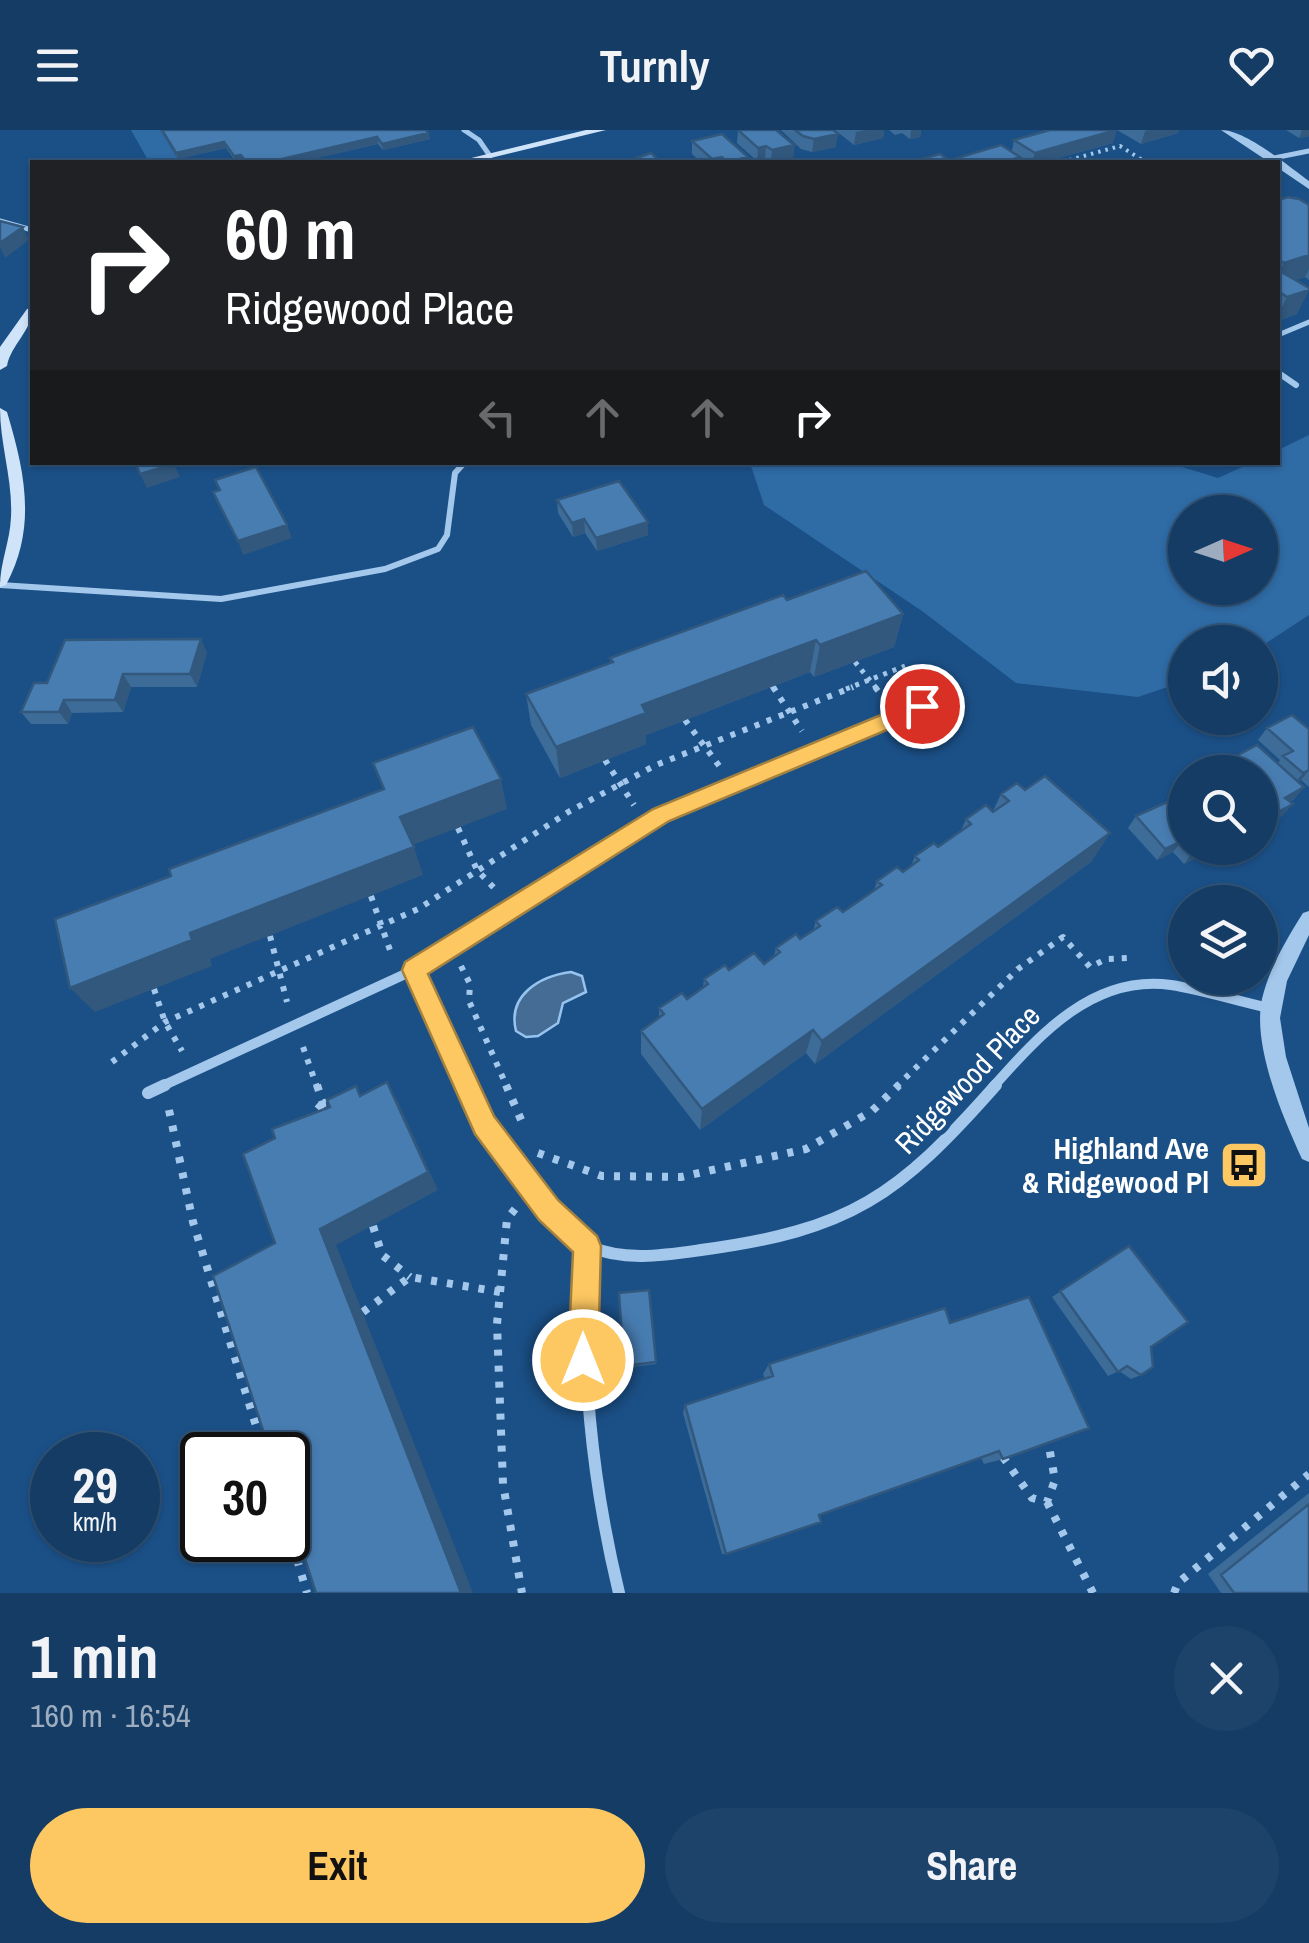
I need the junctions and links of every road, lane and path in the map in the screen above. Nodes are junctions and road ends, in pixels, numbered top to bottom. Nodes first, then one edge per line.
1 (464, 130) edge
2 (600, 130) edge
3 (1226, 130) edge
4 (1309, 150) edge
5 (490, 156) junction
6 (471, 160) edge
7 (1069, 160) edge
8 (1141, 160) edge
9 (1271, 160) edge
10 (1280, 160) edge
11 (1280, 166) edge
12 (1306, 182) edge
13 (0, 220) edge
14 (30, 229) edge
15 (30, 315) edge
16 (1309, 322) edge
17 (1280, 334) edge
18 (1, 358) edge
19 (1280, 374) edge
20 (1296, 385) dead end
21 (0, 412) edge
22 (462, 465) edge
23 (0, 583) edge
24 (855, 662) edge
25 (905, 666) dead end
26 (870, 679) junction
27 (772, 686) edge
28 (922, 706) dead end
29 (789, 712) junction
30 (897, 717) junction
31 (684, 720) edge
32 (704, 746) junction
33 (816, 750) junction
34 (606, 760) edge
35 (619, 785) junction
36 (732, 785) junction
37 (647, 824) junction
38 (458, 828) edge
39 (477, 870) junction
40 (371, 896) edge
41 (512, 907) junction
42 (1309, 919) edge
43 (381, 926) junction
44 (450, 946) junction
45 (1145, 957) dead end
46 (414, 970) junction
47 (398, 977) junction
48 (154, 989) edge
49 (1270, 1008) junction
50 (164, 1022) junction
51 (112, 1062) dead end
52 (194, 1071) junction
53 (148, 1093) joint
54 (323, 1103) edge
55 (305, 1127) edge
56 (528, 1135) dead end
57 (535, 1152) dead end
58 (1309, 1152) edge
59 (532, 1188) junction
60 (372, 1226) edge
61 (587, 1246) junction
62 (410, 1277) junction
63 (500, 1292) junction
64 (363, 1312) dead end
65 (258, 1432) edge
66 (1048, 1441) edge
67 (1004, 1457) edge
68 (1309, 1474) edge
69 (1046, 1502) junction
70 (298, 1562) edge
71 (307, 1593) edge
72 (522, 1593) edge
73 (618, 1593) edge
74 (1092, 1593) edge
75 (1174, 1593) edge

1 - 5 lane
2 - 5 main road
3 - 9 street
4 - 10 lane
5 - 6 main road
7 - 8 path
11 - 12 street
13 - 14 lane
15 - 18 main road
16 - 17 lane
19 - 20 lane
21 - 23 main road
22 - 23 lane
24 - 26 path
25 - 26 path
26 - 29 path
26 - 30 path
27 - 29 path
28 - 30 street
29 - 32 path
29 - 33 path
30 - 33 street
31 - 32 path
32 - 35 path
32 - 36 path
33 - 36 street
34 - 35 path
35 - 37 path
35 - 39 path
36 - 37 street
37 - 41 street
38 - 39 path
39 - 41 path
39 - 43 path
40 - 43 path
41 - 44 street
42 - 49 street
43 - 47 path
43 - 50 path
44 - 46 street
44 - 56 path
45 - 57 path
46 - 47 street
46 - 59 street
47 - 52 street
48 - 50 path
49 - 58 street
49 - 61 street, Ridgewood Place
50 - 51 path
50 - 52 path
52 - 53 street
53 - 65 path
54 - 55 path
59 - 61 street
59 - 63 path
60 - 62 path
61 - 73 street
62 - 63 path
62 - 64 path
63 - 72 path
66 - 69 path
67 - 69 path
68 - 75 path
69 - 74 path
70 - 71 path

